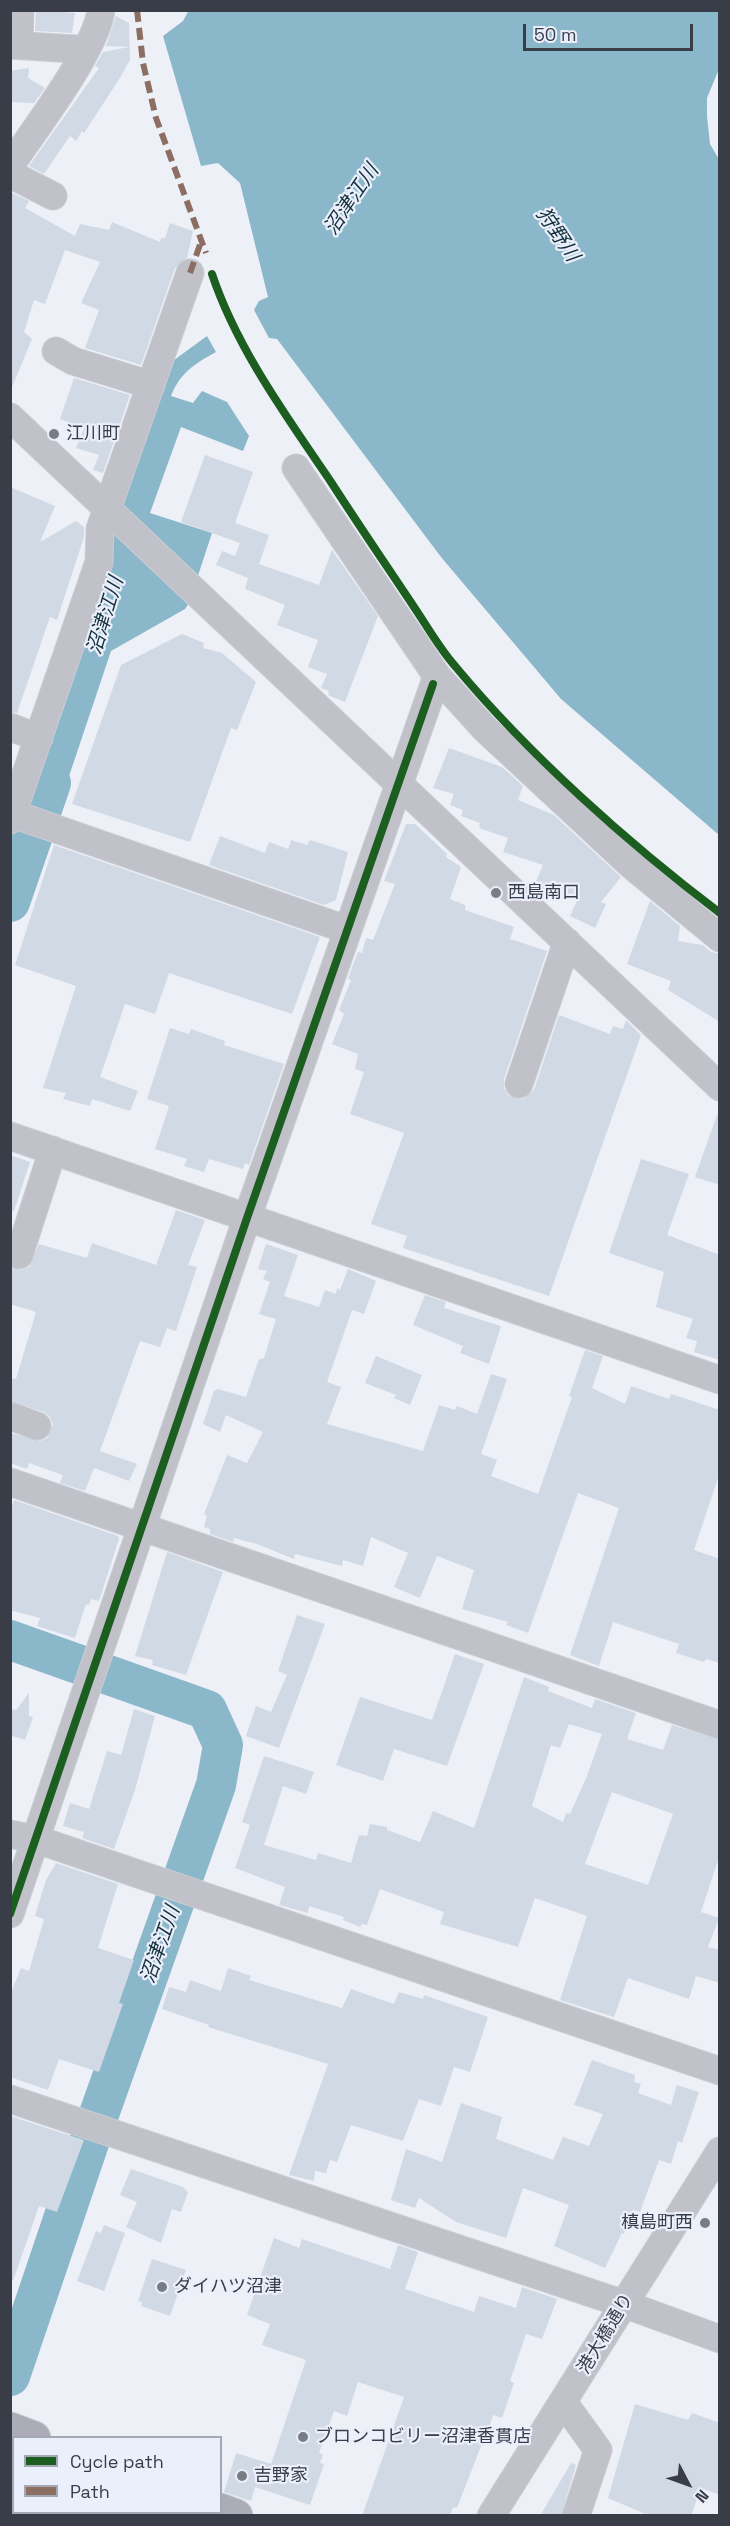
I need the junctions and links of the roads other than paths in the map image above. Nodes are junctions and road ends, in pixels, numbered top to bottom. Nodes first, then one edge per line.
1 (20, 10) edge
2 (101, 10) edge
3 (15, 45) edge
4 (85, 52) junction
5 (10, 166) edge
6 (10, 174) edge
7 (53, 196) dead end
8 (190, 273) dead end
9 (56, 351) dead end
10 (151, 385) junction
11 (10, 417) edge
12 (296, 468) dead end
13 (107, 509) junction
14 (435, 680) junction
15 (10, 727) edge
16 (39, 738) junction
17 (398, 783) junction
18 (11, 816) edge
19 (348, 930) junction
20 (720, 938) edge
21 (567, 942) junction
22 (519, 1084) dead end
23 (720, 1087) edge
24 (10, 1136) edge
25 (53, 1150) junction
26 (247, 1218) junction
27 (19, 1255) dead end
28 (720, 1380) edge
29 (10, 1416) edge
30 (37, 1426) dead end
31 (10, 1482) edge
32 (142, 1528) junction
33 (720, 1725) edge
34 (22, 1837) edge
35 (10, 1914) edge
36 (720, 2071) edge
37 (10, 2099) edge
38 (720, 2151) edge
39 (624, 2304) junction
40 (720, 2339) edge
41 (564, 2403) junction
42 (10, 2428) edge
43 (29, 2436) edge
44 (491, 2516) edge
45 (576, 2516) edge

1 - 3 street
2 - 4 street
3 - 4 street
4 - 5 street
6 - 7 street
8 - 10 street
9 - 10 street
10 - 13 street
11 - 13 street
12 - 14 street
13 - 16 street
13 - 17 street
14 - 17 street
14 - 20 street
15 - 16 street
16 - 18 street
17 - 19 street
17 - 21 street
18 - 19 street
19 - 26 street
21 - 22 street
21 - 23 street
24 - 25 street
25 - 26 street
25 - 27 street
26 - 28 street
26 - 32 street
29 - 30 street
31 - 32 street
32 - 33 street
32 - 34 street
34 - 35 street
34 - 36 street
37 - 39 street
38 - 39 street, 港大橋通り
39 - 40 street
39 - 41 street, 港大橋通り
41 - 44 street, 港大橋通り
41 - 45 street
42 - 43 highway

